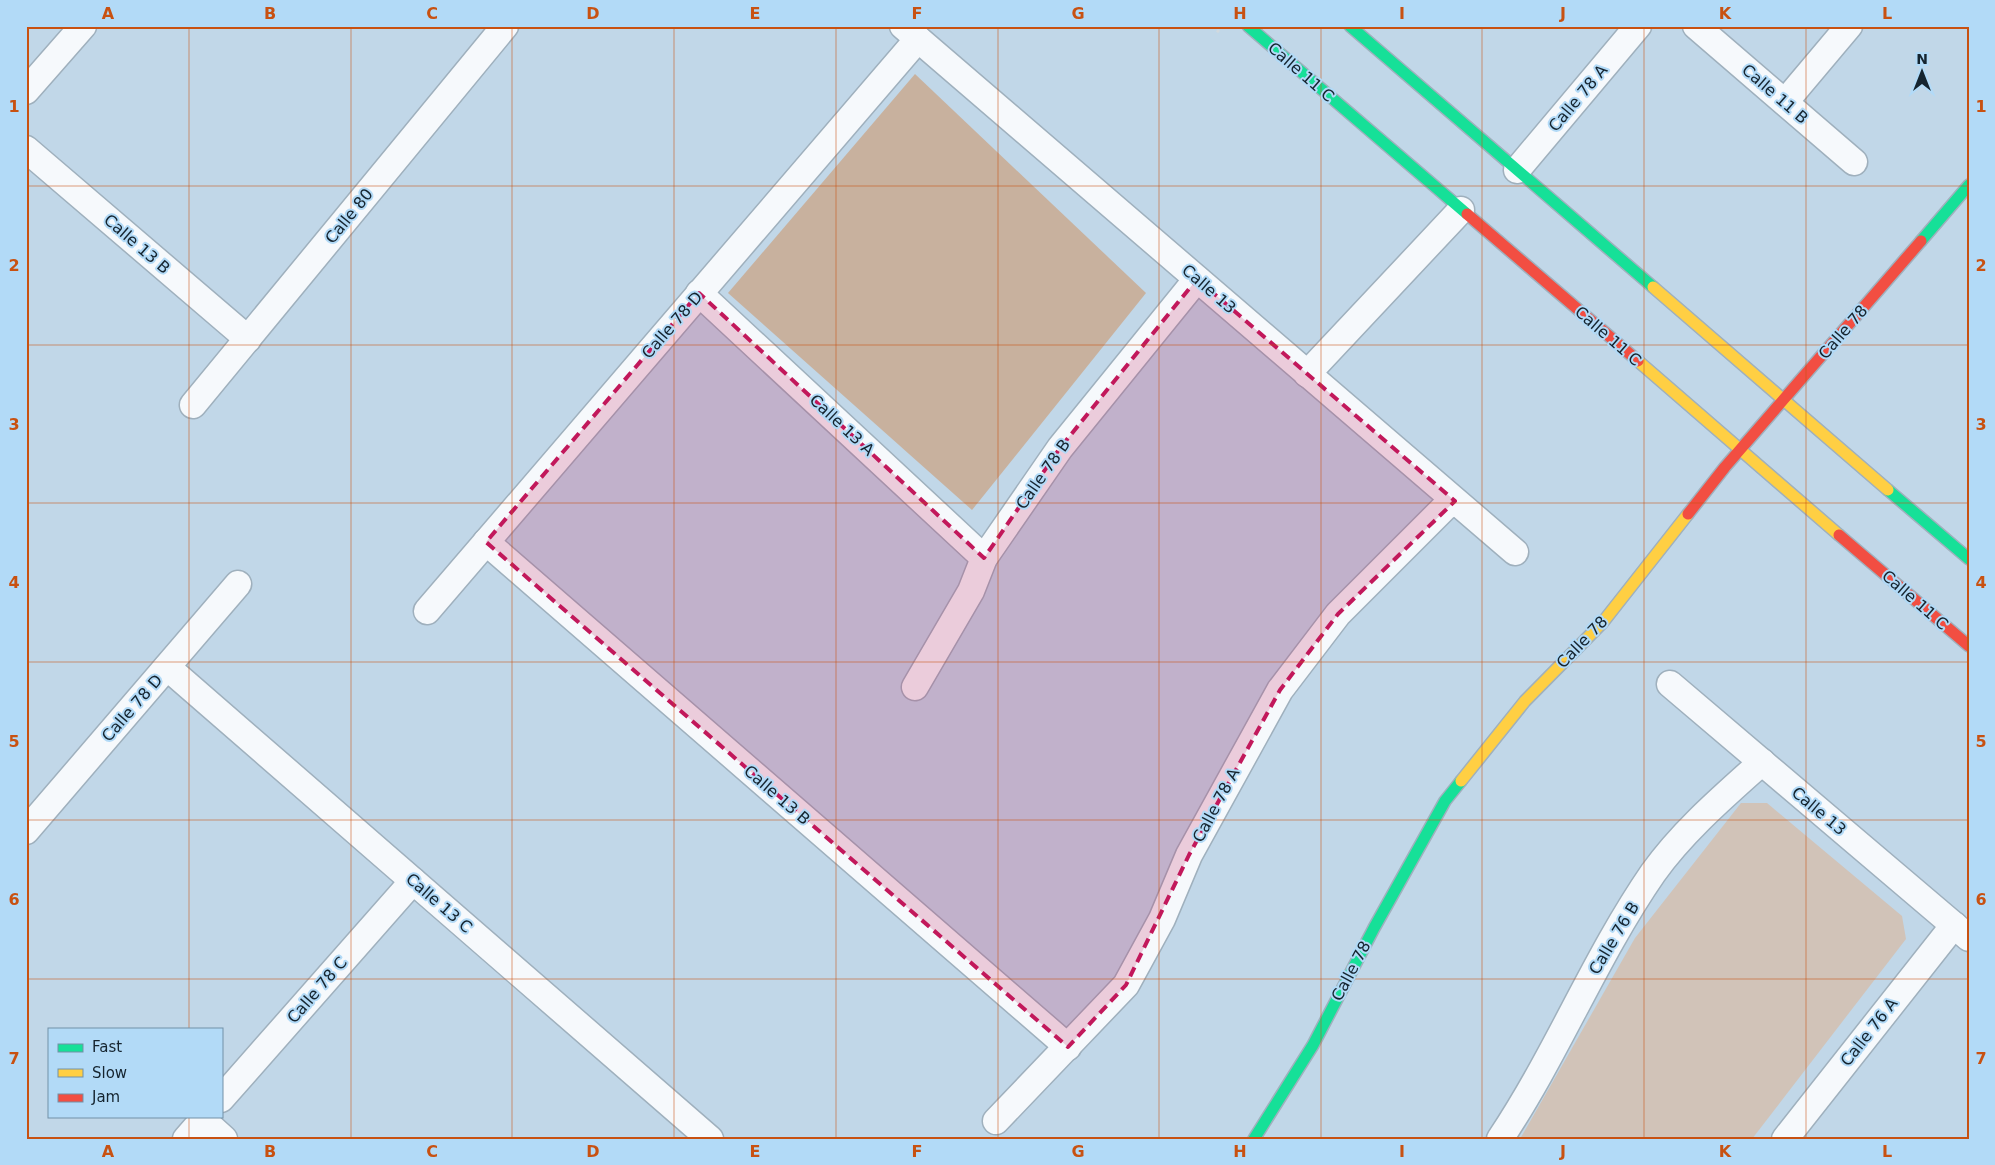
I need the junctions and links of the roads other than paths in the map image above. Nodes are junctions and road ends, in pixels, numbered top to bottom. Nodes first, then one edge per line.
1 (83, 26) edge
2 (505, 26) edge
3 (1248, 26) edge
4 (1350, 26) edge
5 (1638, 26) edge
6 (1696, 26) edge
7 (1849, 26) edge
8 (910, 33) edge
9 (26, 91) edge
10 (1784, 102) junction
11 (26, 149) edge
12 (1854, 162) dead end
13 (1517, 170) junction
14 (1969, 185) edge
15 (1461, 210) junction
16 (1197, 279) junction
17 (699, 293) junction
18 (248, 339) junction
19 (1308, 374) junction
20 (1785, 400) junction
21 (193, 405) dead end
22 (1740, 450) junction
23 (1456, 501) junction
24 (486, 542) junction
25 (1515, 552) dead end
26 (984, 558) junction
27 (1969, 559) edge
28 (238, 584) dead end
29 (427, 611) dead end
30 (1969, 646) edge
31 (167, 667) junction
32 (1670, 684) dead end
33 (915, 687) dead end
34 (1762, 762) junction
35 (26, 831) edge
36 (413, 881) junction
37 (1962, 932) edge
38 (1068, 1047) junction
39 (222, 1098) edge
40 (996, 1122) dead end
41 (198, 1125) edge
42 (224, 1139) edge
43 (710, 1139) edge
44 (1254, 1139) edge
45 (1500, 1139) edge
46 (1785, 1139) edge

1 - 9 street
2 - 18 street, Calle 80
3 - 15 main road, Calle 11 C
4 - 13 main road
5 - 13 street, Calle 78 A
6 - 10 street, Calle 11 B
7 - 10 street
8 - 16 street, Calle 13
8 - 17 street, Calle 78 D
10 - 12 street, Calle 11 B
11 - 18 street, Calle 13 B
13 - 20 main road
14 - 20 main road, Calle 78
15 - 19 street
15 - 22 main road, Calle 11 C
16 - 19 street, Calle 13
16 - 26 street, Calle 78 B
17 - 24 street, Calle 78 D
17 - 26 street, Calle 13 A
18 - 21 street, Calle 80
19 - 23 street, Calle 13
20 - 22 main road, Calle 78
20 - 27 main road
22 - 30 main road, Calle 11 C
22 - 44 main road, Calle 78
23 - 25 street, Calle 13
23 - 38 street, Calle 78 A
24 - 29 street, Calle 78 D
24 - 38 street, Calle 13 B
26 - 33 street, Calle 78 B
28 - 31 street, Calle 78 D
31 - 35 street, Calle 78 D
31 - 36 street, Calle 13 C
32 - 34 street, Calle 13
34 - 37 street, Calle 13
34 - 45 street, Calle 76 B
36 - 39 street, Calle 78 C
36 - 43 street, Calle 13 C
37 - 46 street, Calle 76 A
38 - 40 street, Calle 78 A
41 - 42 street

